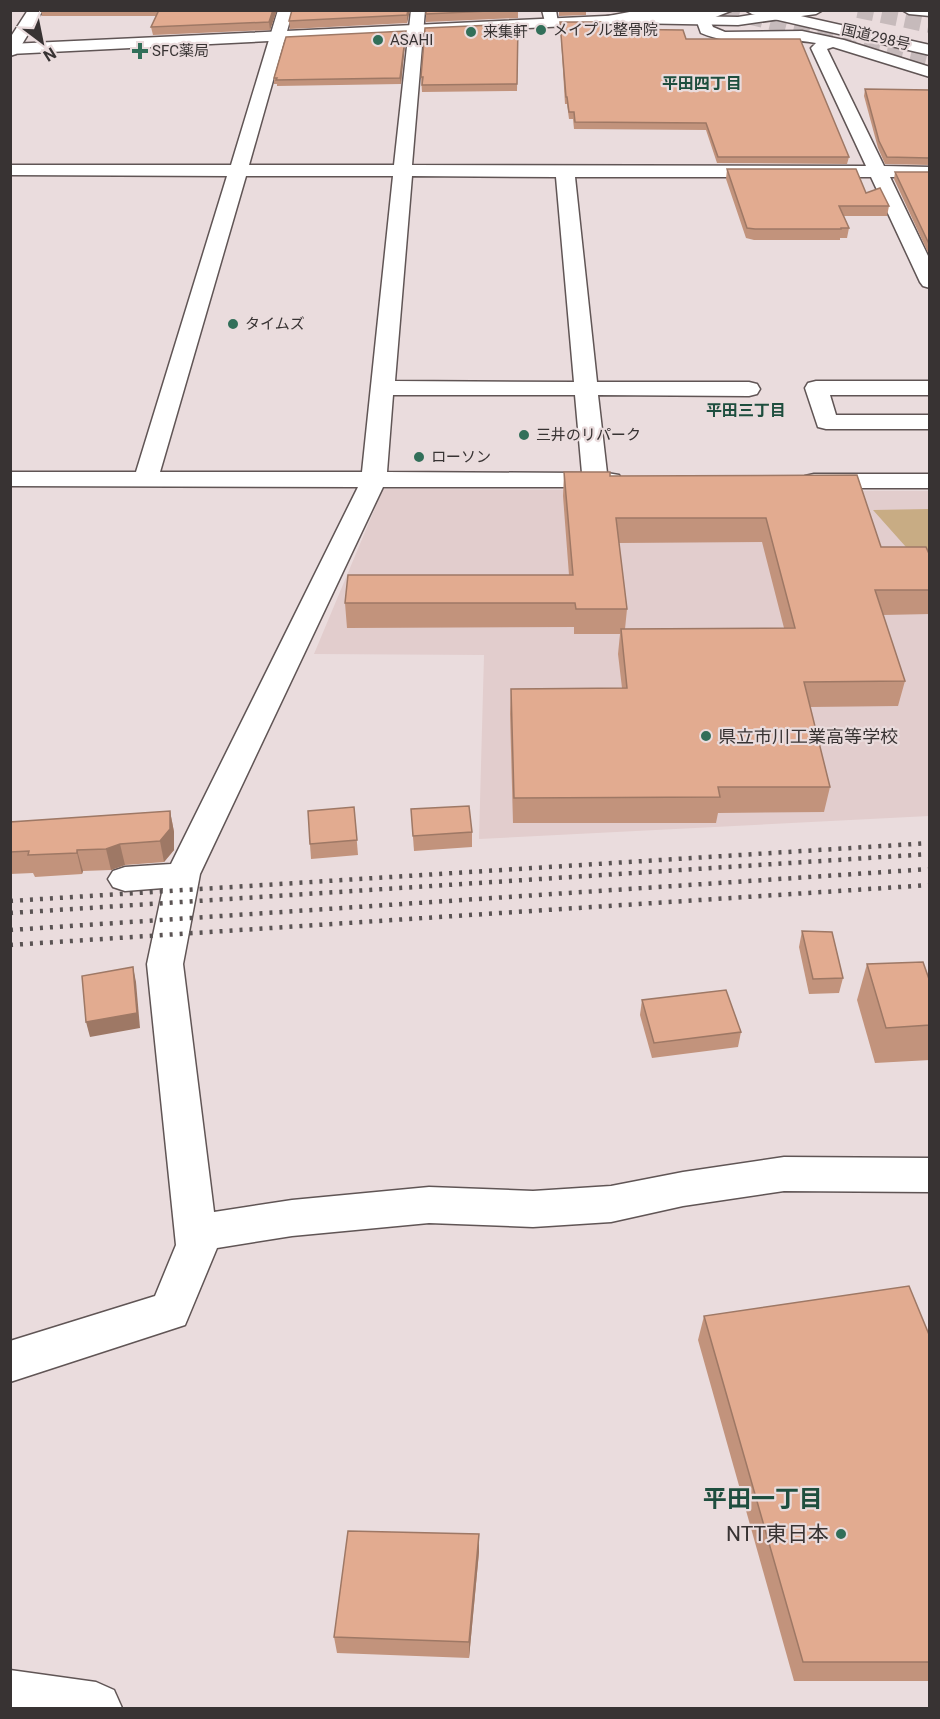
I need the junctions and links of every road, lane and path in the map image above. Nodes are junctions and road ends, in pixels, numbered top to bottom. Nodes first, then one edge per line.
1 (36, 10) edge
2 (286, 10) edge
3 (726, 10) edge
4 (752, 10) edge
5 (816, 10) edge
6 (822, 10) edge
7 (909, 10) edge
8 (930, 12) edge
9 (781, 16) junction
10 (550, 17) edge
11 (417, 20) edge
12 (603, 21) junction
13 (704, 21) junction
14 (874, 22) dead end
15 (912, 30) dead end
16 (930, 34) edge
17 (278, 35) junction
18 (828, 42) junction
19 (11, 49) edge
20 (930, 50) edge
21 (930, 72) edge
22 (10, 170) edge
23 (237, 170) junction
24 (403, 170) junction
25 (565, 171) junction
26 (876, 171) junction
27 (930, 171) edge
28 (930, 282) edge
29 (586, 387) junction
30 (383, 388) junction
31 (930, 388) edge
32 (749, 389) dead end
33 (930, 422) edge
34 (10, 478) edge
35 (146, 479) junction
36 (374, 480) junction
37 (595, 480) junction
38 (631, 480) edge
39 (786, 481) edge
40 (930, 481) edge
41 (183, 875) junction
42 (125, 879) dead end
43 (930, 1175) edge
44 (196, 1233) junction
45 (10, 1362) edge
46 (10, 1695) edge
47 (96, 1708) edge

1 - 19 main road
2 - 17 main road
3 - 12 main road
4 - 9 main road, 国道298号
5 - 9 main road
6 - 14 main road, 国道298号
7 - 8 main road
9 - 13 main road
9 - 20 main road, 国道298号
10 - 11 main road
10 - 12 main road
11 - 17 main road
11 - 24 main road
12 - 13 main road
13 - 18 main road
15 - 16 main road, 国道298号
17 - 19 main road
17 - 23 main road
18 - 21 main road
18 - 26 main road
22 - 23 main road
23 - 24 main road
23 - 35 main road
24 - 25 main road
24 - 30 main road
25 - 26 main road
25 - 29 main road
26 - 27 main road
26 - 28 main road
29 - 30 main road
29 - 32 main road
29 - 37 main road
30 - 36 main road
31 - 33 main road
34 - 35 main road
35 - 36 main road
36 - 37 main road
36 - 41 main road
37 - 38 main road
39 - 40 main road
41 - 42 main road
41 - 44 main road
43 - 44 main road
44 - 45 main road
46 - 47 main road

